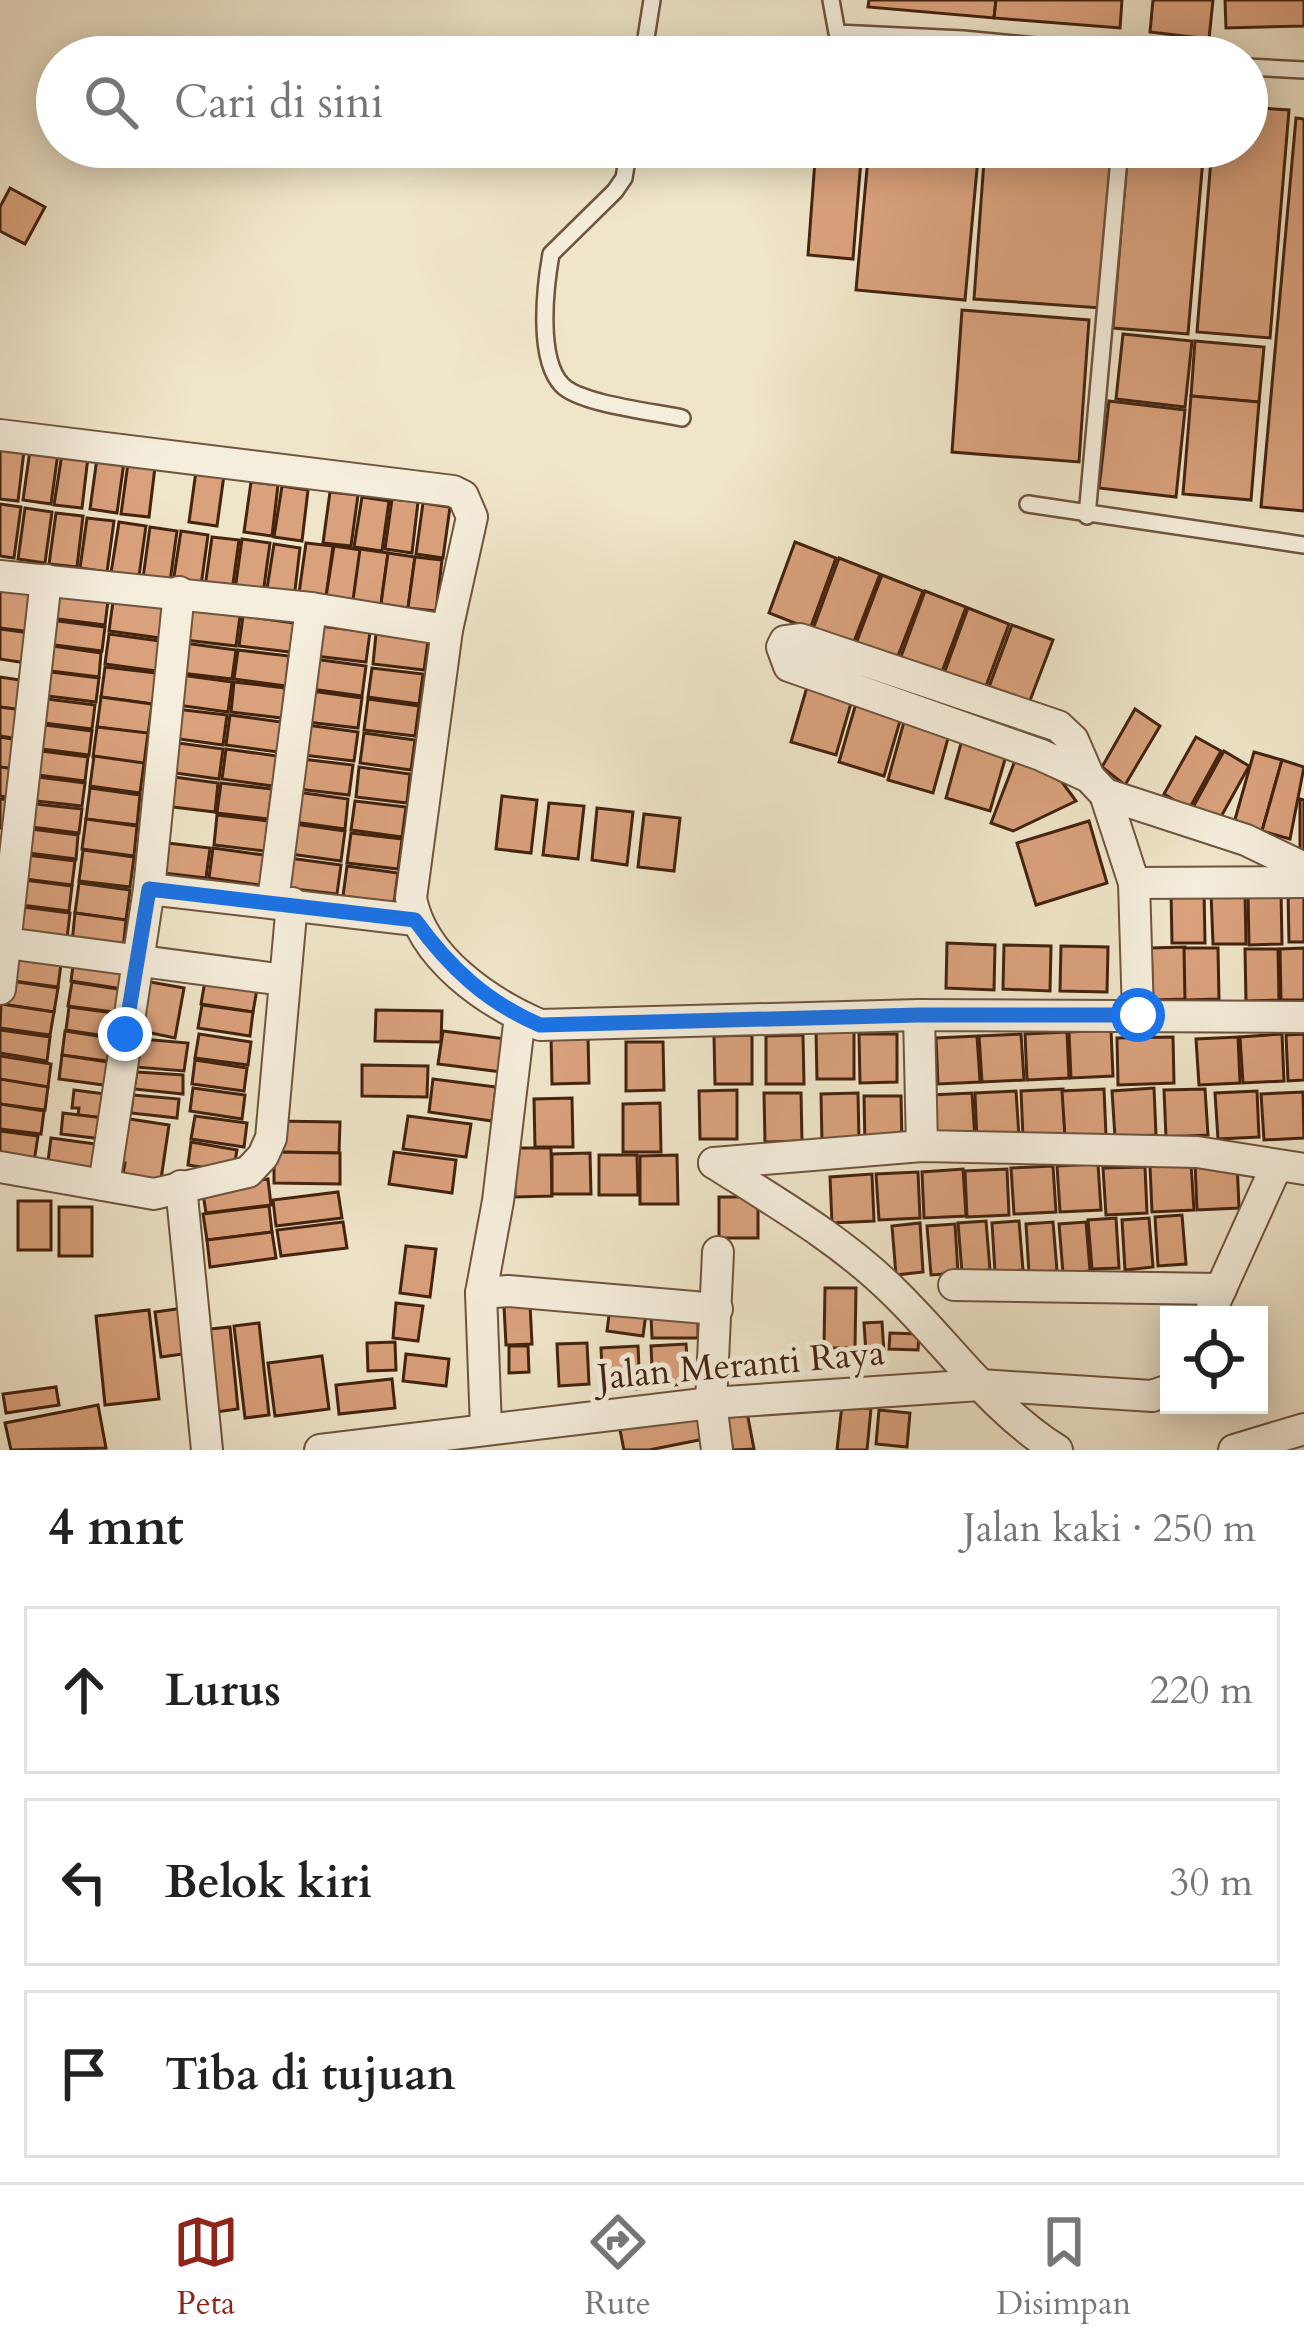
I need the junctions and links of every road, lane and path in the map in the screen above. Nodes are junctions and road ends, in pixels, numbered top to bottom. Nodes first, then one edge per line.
1 (652, 0) edge
2 (831, 0) edge
3 (646, 36) edge
4 (900, 36) edge
5 (1268, 68) edge
6 (1304, 70) edge
7 (626, 168) edge
8 (1118, 168) edge
9 (682, 418) dead end
10 (0, 435) edge
11 (1028, 504) dead end
12 (1087, 516) junction
13 (1304, 544) edge
14 (0, 576) edge
15 (46, 580) junction
16 (178, 592) junction
17 (311, 608) junction
18 (447, 630) junction
19 (1097, 785) junction
20 (1304, 868) edge
21 (1304, 882) edge
22 (1134, 884) junction
23 (149, 889) junction
24 (282, 902) junction
25 (415, 920) junction
26 (136, 963) junction
27 (2, 969) edge
28 (284, 980) junction
29 (919, 1015) junction
30 (1138, 1015) junction
31 (520, 1016) junction
32 (1304, 1017) edge
33 (922, 1146) junction
34 (0, 1167) edge
35 (1290, 1168) edge
36 (104, 1185) junction
37 (181, 1186) junction
38 (718, 1252) dead end
39 (954, 1285) dead end
40 (481, 1293) junction
41 (1215, 1302) edge
42 (717, 1309) junction
43 (980, 1385) junction
44 (1160, 1393) edge
45 (711, 1402) junction
46 (486, 1428) junction
47 (1304, 1430) edge
48 (376, 1446) edge
49 (207, 1450) edge
50 (320, 1450) edge
51 (717, 1450) edge
52 (1057, 1450) edge
53 (1234, 1450) edge

1 - 3 lane
2 - 4 lane
5 - 6 lane
7 - 9 lane
8 - 12 lane
10 - 18 street
11 - 12 lane
12 - 13 lane
14 - 15 street
15 - 16 street
15 - 27 street
16 - 17 street
16 - 23 street
17 - 18 street
17 - 24 street
18 - 25 street
19 - 19 street
19 - 20 street
19 - 22 street
21 - 22 street
22 - 30 street
23 - 24 street
23 - 26 street
24 - 25 street
24 - 28 street
25 - 31 street
26 - 27 street
26 - 28 street
26 - 36 street
28 - 37 street
29 - 30 street
29 - 31 street
29 - 33 street
30 - 32 street
31 - 40 street
33 - 35 street
33 - 43 street
34 - 36 street
35 - 41 street
36 - 37 street
37 - 49 street
38 - 42 street
39 - 41 street
40 - 42 street
40 - 46 street
42 - 45 street
43 - 44 street, Jalan Meranti Raya
43 - 45 street, Jalan Meranti Raya
43 - 52 street
45 - 46 street, Jalan Meranti Raya
45 - 51 street
46 - 48 street, Jalan Meranti Raya
47 - 53 street
48 - 50 street, Jalan Meranti Raya

